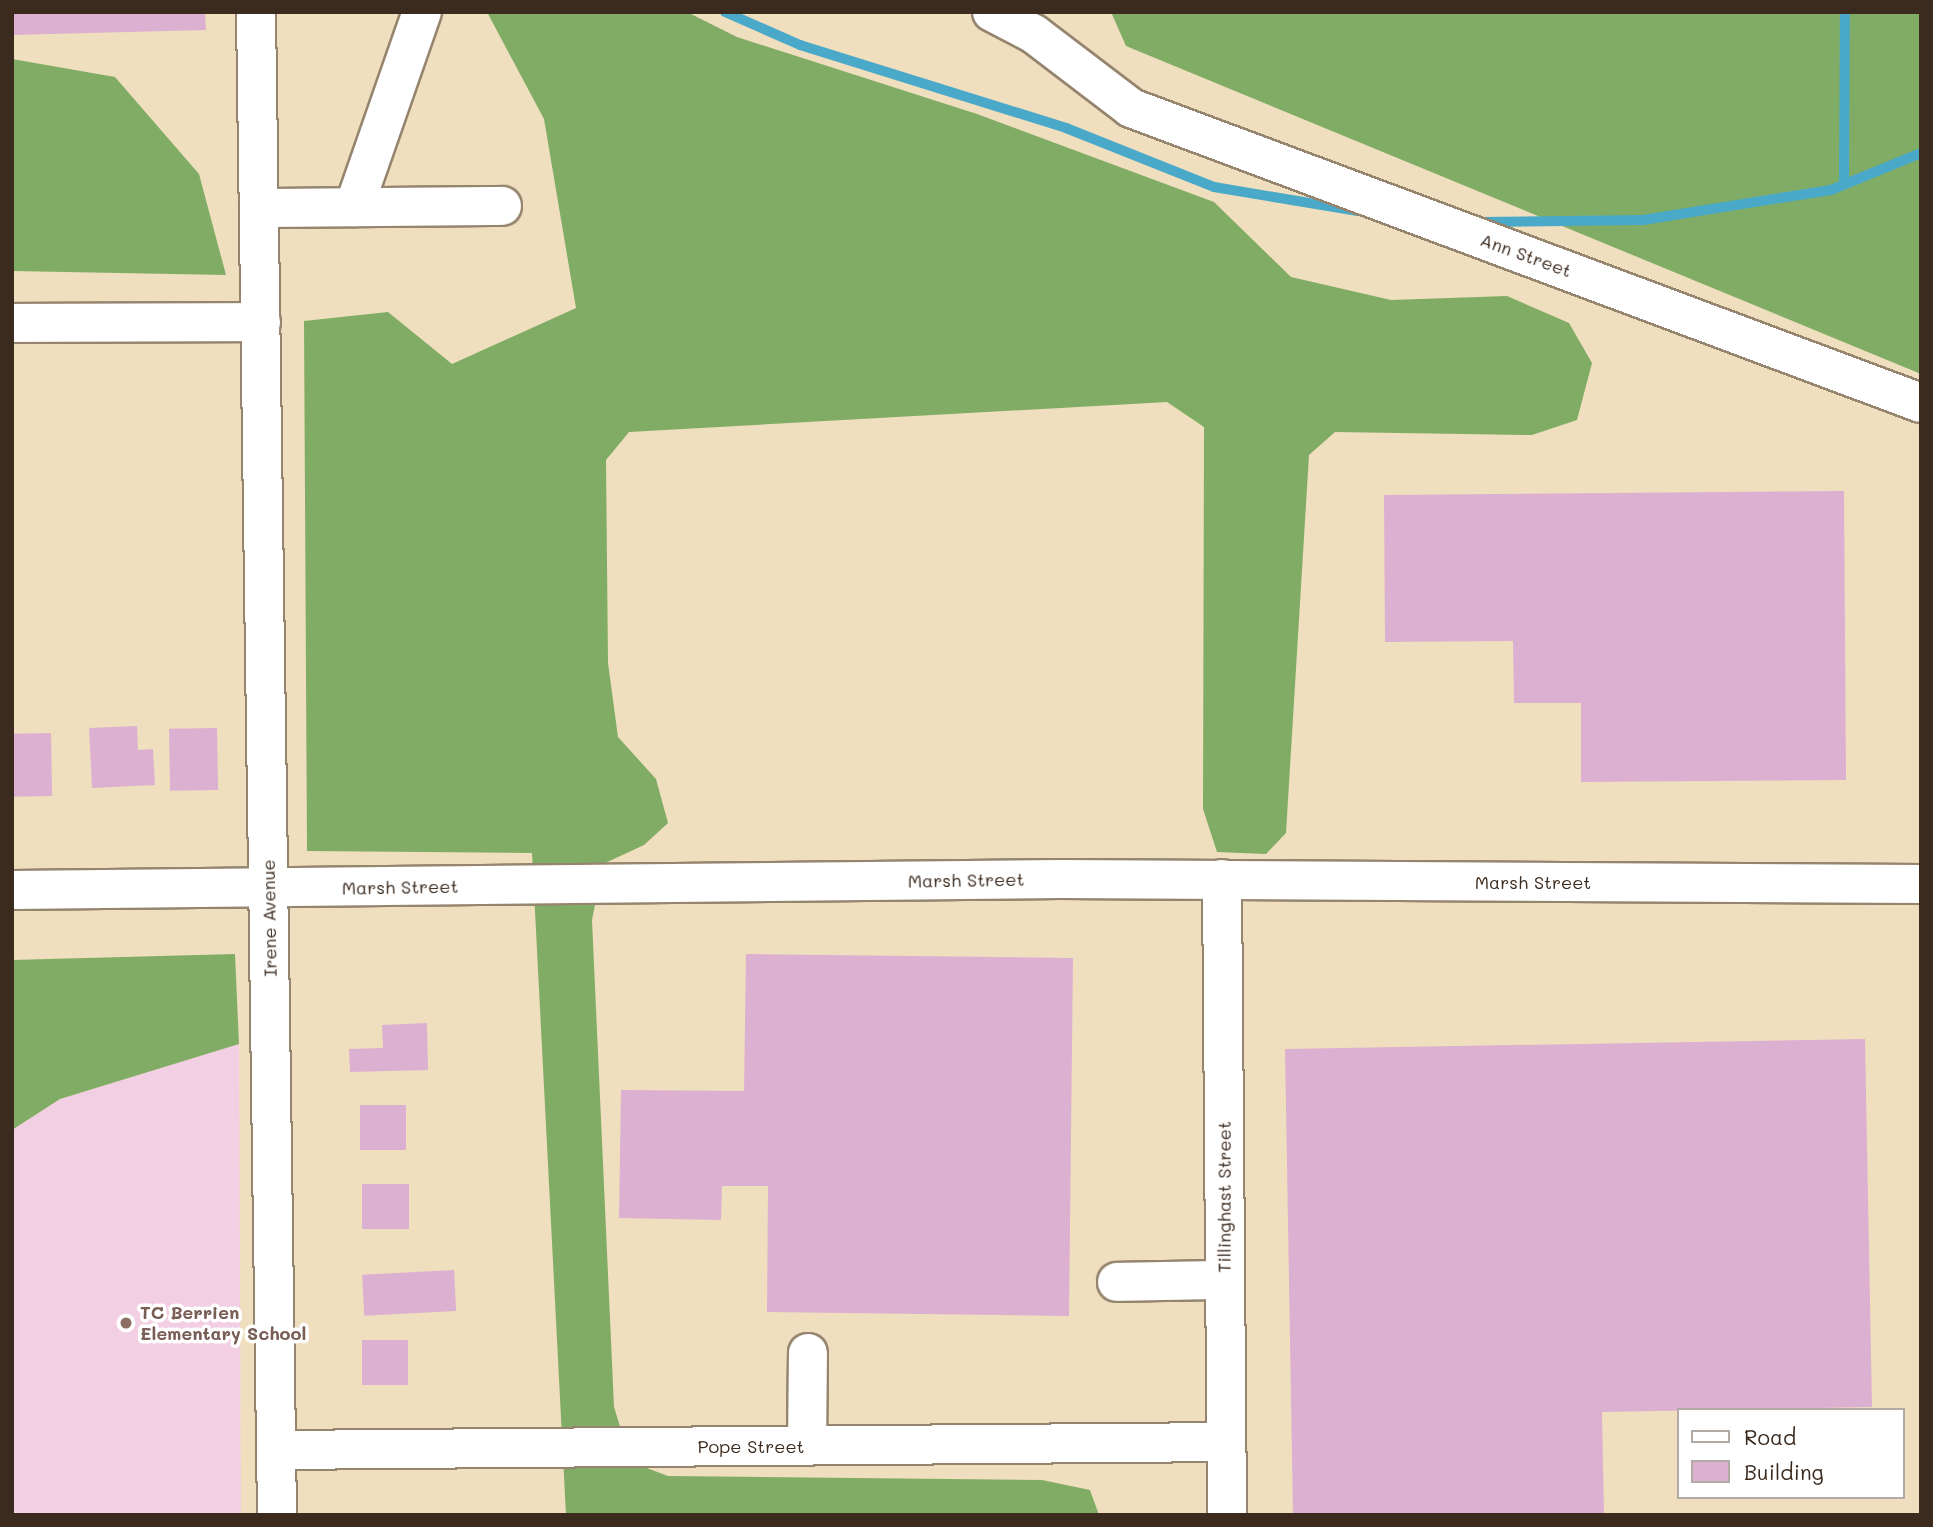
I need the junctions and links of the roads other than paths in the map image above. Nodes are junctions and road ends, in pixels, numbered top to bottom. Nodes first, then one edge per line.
1 (256, 12) edge
2 (422, 12) edge
3 (992, 12) edge
4 (1038, 23) edge
5 (502, 206) dead end
6 (355, 207) junction
7 (259, 208) junction
8 (261, 322) junction
9 (12, 323) edge
10 (1921, 403) edge
11 (1222, 879) junction
12 (1921, 884) edge
13 (269, 889) junction
14 (12, 890) edge
15 (1224, 1280) junction
16 (1117, 1282) dead end
17 (808, 1353) dead end
18 (1226, 1442) junction
19 (807, 1446) junction
20 (276, 1450) junction
21 (277, 1515) edge
22 (1227, 1515) edge

1 - 7 street, Irene Avenue
2 - 6 street
3 - 4 street, Ann Street
4 - 10 street, Ann Street
5 - 6 street
6 - 7 street
7 - 8 street, Irene Avenue
8 - 9 street
8 - 13 street, Irene Avenue
11 - 12 street, Marsh Street
11 - 13 street, Marsh Street
11 - 15 street, Tillinghast Street
13 - 14 street, Marsh Street
13 - 20 street, Irene Avenue
15 - 16 street
15 - 18 street, Tillinghast Street
17 - 19 street
18 - 19 street, Pope Street
18 - 22 street, Tillinghast Street
19 - 20 street, Pope Street
20 - 21 street, Irene Avenue

